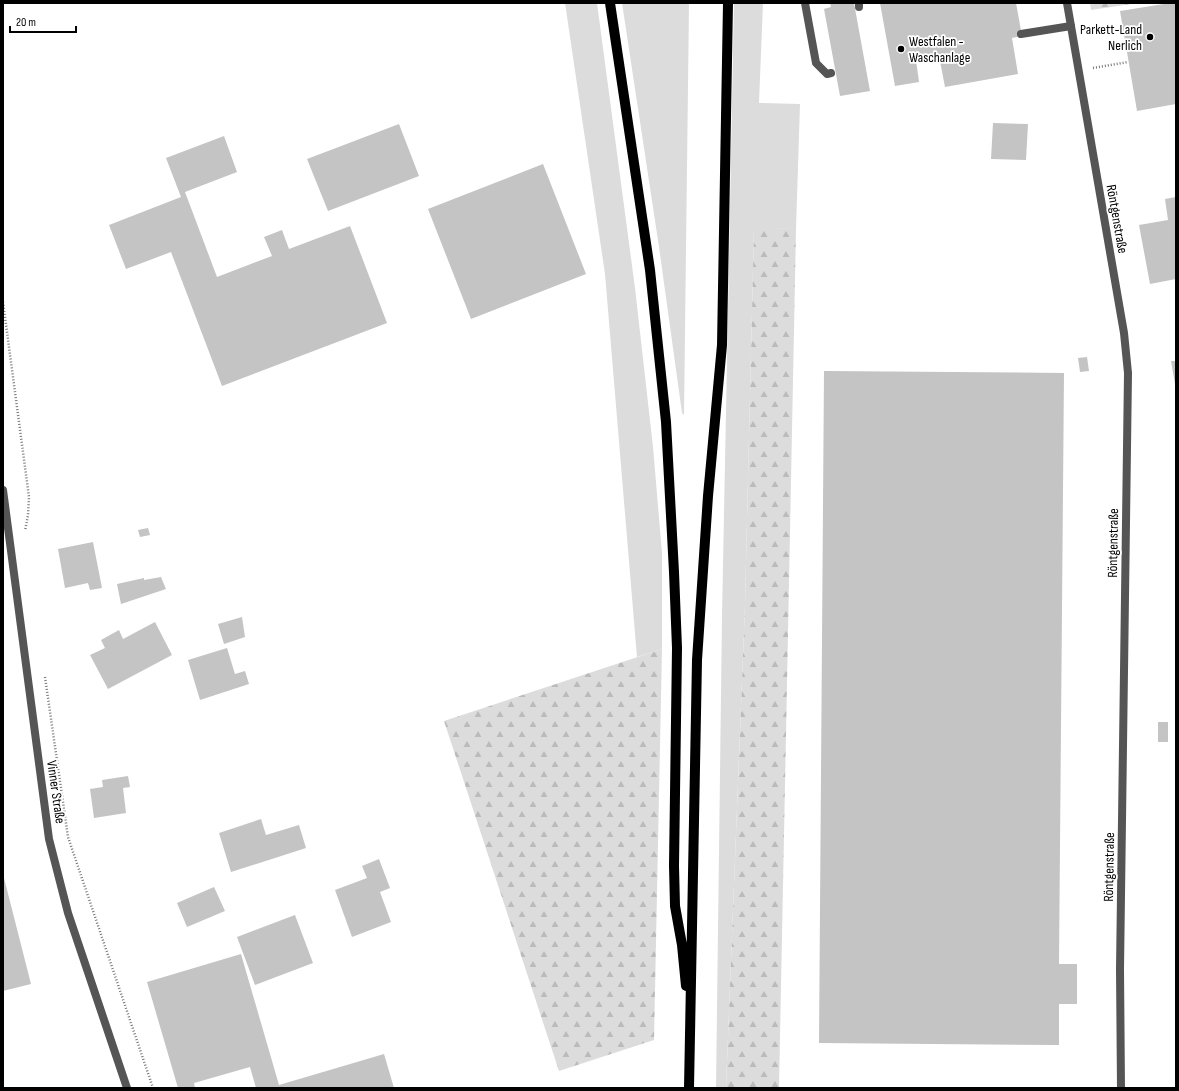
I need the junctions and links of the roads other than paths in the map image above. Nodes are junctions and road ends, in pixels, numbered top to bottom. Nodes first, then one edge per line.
1 (610, 3) edge
2 (728, 3) edge
3 (805, 3) edge
4 (1067, 3) edge
5 (1071, 26) junction
6 (1021, 34) dead end
7 (831, 73) dead end
8 (3, 490) edge
9 (690, 1030) junction
10 (127, 1088) edge
11 (689, 1088) edge
12 (1121, 1088) edge

1 - 9 main road
2 - 9 main road
3 - 7 street
4 - 5 street, Röntgenstraße
5 - 6 street
5 - 12 street, Röntgenstraße
8 - 10 street, Vinner Straße
9 - 11 main road

